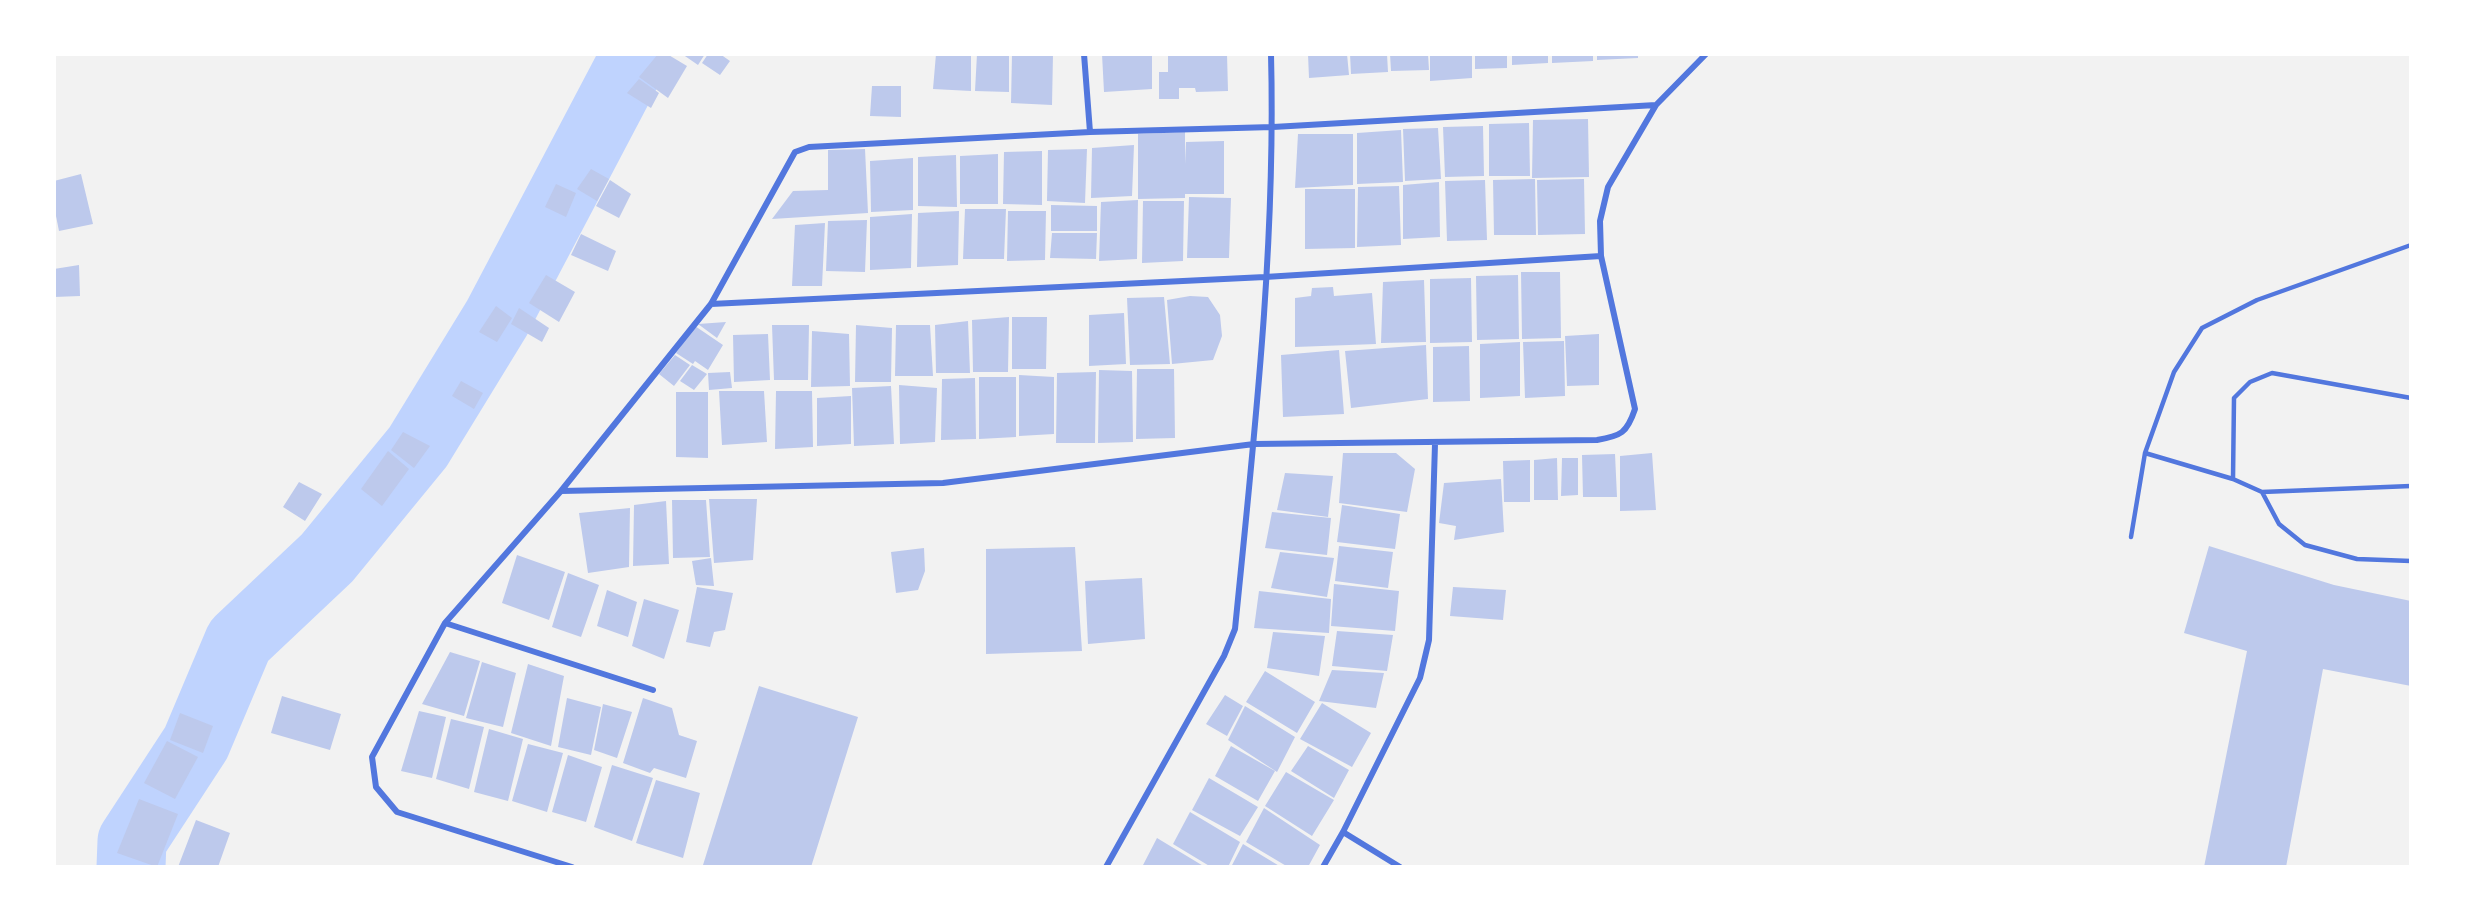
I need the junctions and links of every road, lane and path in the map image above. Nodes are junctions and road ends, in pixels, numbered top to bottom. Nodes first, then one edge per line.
1 (1084, 54) edge
2 (1271, 54) edge
3 (1706, 54) edge
4 (1656, 105) junction
5 (1273, 128) junction
6 (1090, 132) junction
7 (2411, 245) edge
8 (1600, 255) junction
9 (1265, 277) junction
10 (711, 304) junction
11 (2411, 399) edge
12 (1254, 444) junction
13 (1435, 444) junction
14 (2145, 453) junction
15 (2233, 479) junction
16 (2411, 486) edge
17 (561, 491) junction
18 (2262, 492) junction
19 (2131, 537) dead end
20 (2411, 561) edge
21 (445, 623) junction
22 (653, 690) dead end
23 (1343, 832) junction
24 (573, 867) edge
25 (1106, 867) edge
26 (1323, 867) edge
27 (1400, 867) edge

1 - 6 street
2 - 5 street
3 - 4 street
4 - 5 street
4 - 8 street
5 - 6 street
5 - 9 street
6 - 10 street
7 - 14 lane
8 - 9 street
8 - 13 street
9 - 10 street
9 - 12 street
10 - 17 street
11 - 15 lane
12 - 13 street
12 - 17 street
12 - 25 street
13 - 23 street
14 - 15 lane
14 - 19 lane
15 - 18 lane
16 - 18 lane
17 - 21 street
18 - 20 lane
21 - 22 street
21 - 24 street
23 - 26 street
23 - 27 street

